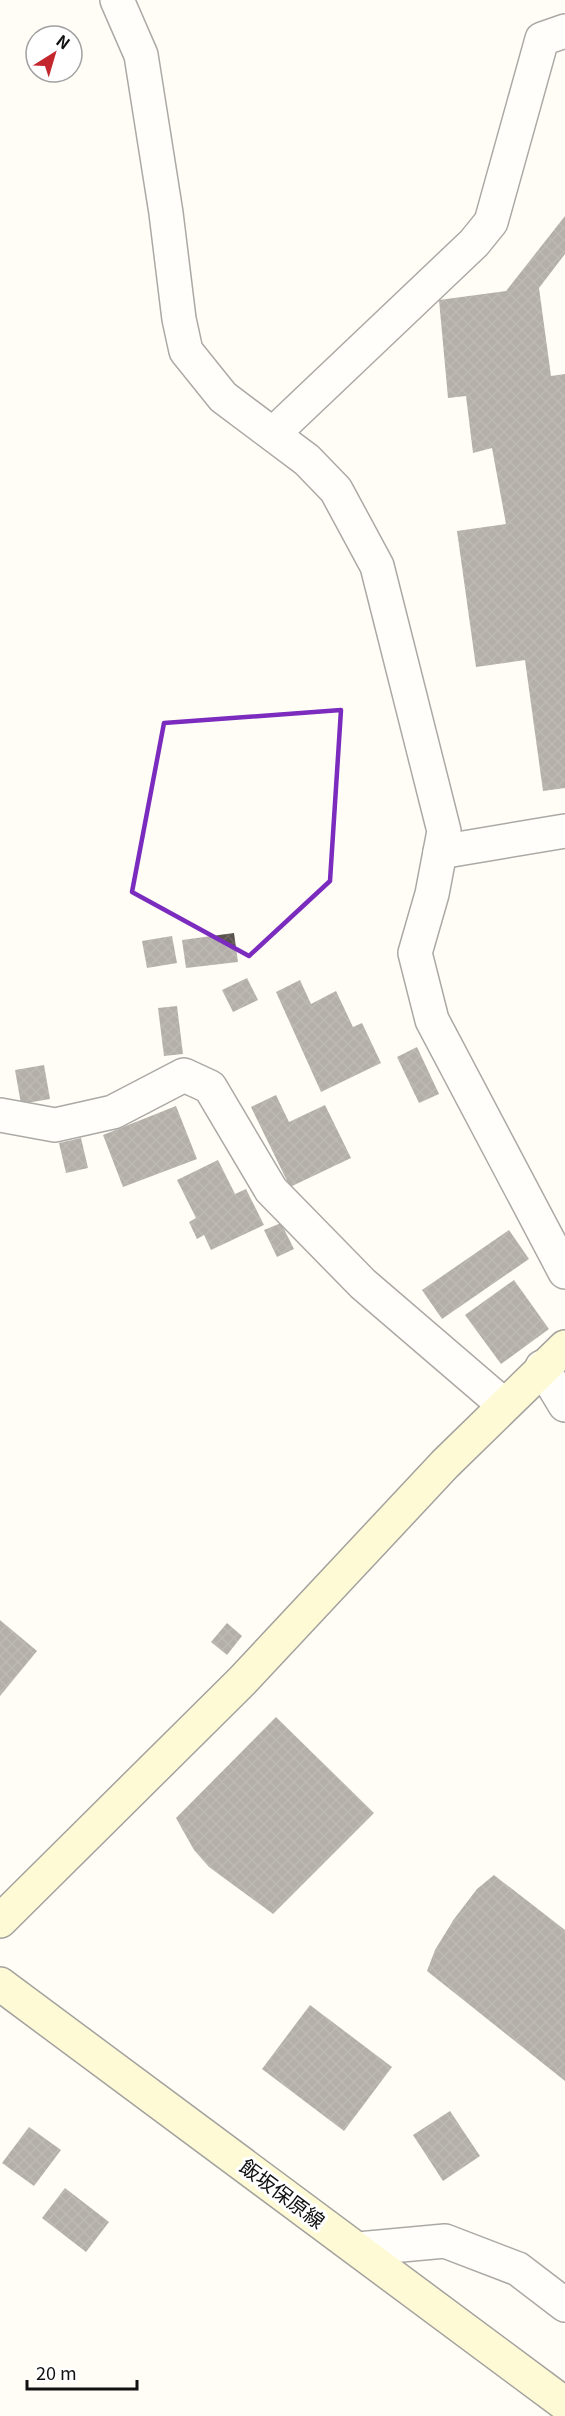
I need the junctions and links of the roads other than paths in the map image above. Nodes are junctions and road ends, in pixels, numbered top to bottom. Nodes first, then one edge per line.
1 (117, 0) edge
2 (565, 31) edge
3 (273, 434) junction
4 (565, 831) edge
5 (440, 852) junction
6 (0, 1115) edge
7 (565, 1272) edge
8 (554, 1357) edge
9 (504, 1405) junction
10 (565, 1405) edge
11 (0, 1921) edge
12 (0, 1984) edge
13 (358, 2249) junction
14 (565, 2305) edge
15 (565, 2404) edge

1 - 3 street
2 - 3 street
3 - 5 street
4 - 5 street
5 - 7 street
6 - 9 street
8 - 9 street
8 - 10 street
9 - 11 street
12 - 13 street, 飯坂保原線
13 - 14 street
13 - 15 street, 飯坂保原線

